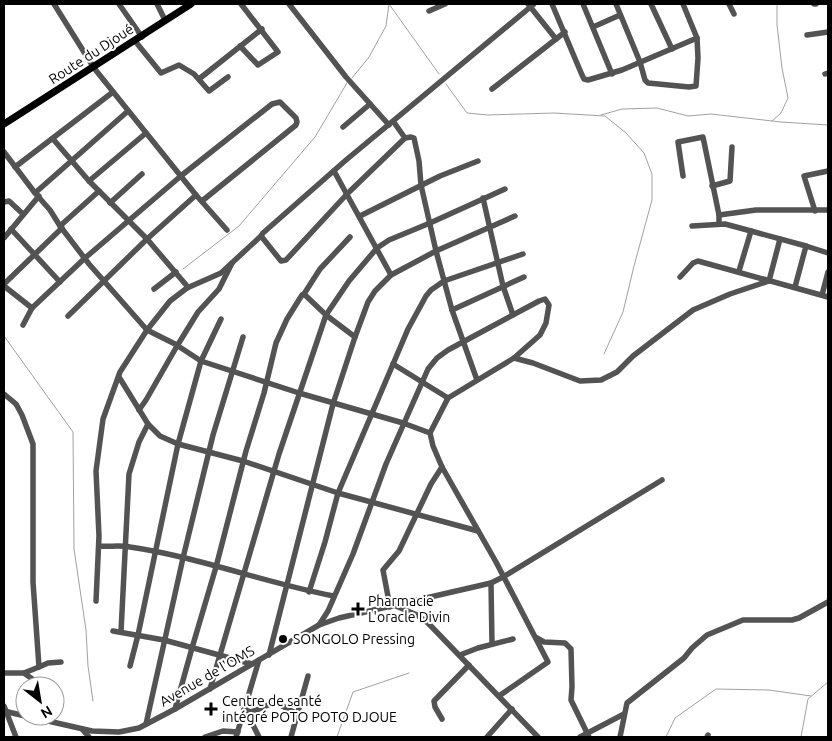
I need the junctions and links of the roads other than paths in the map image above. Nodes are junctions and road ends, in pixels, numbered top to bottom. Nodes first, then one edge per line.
1 (54, 4) edge
2 (120, 4) edge
3 (157, 4) edge
4 (191, 4) edge
5 (241, 4) edge
6 (290, 4) edge
7 (445, 4) edge
8 (552, 4) edge
9 (583, 4) edge
10 (616, 4) edge
11 (651, 4) edge
12 (683, 4) edge
13 (729, 4) edge
14 (531, 5) edge
15 (429, 11) dead end
16 (734, 14) dead end
17 (620, 15) junction
18 (165, 20) junction
19 (593, 27) junction
20 (262, 29) junction
21 (565, 32) junction
22 (828, 32) edge
23 (142, 36) junction
24 (807, 36) dead end
25 (697, 38) junction
26 (556, 39) junction
27 (135, 41) junction
28 (240, 46) junction
29 (672, 49) junction
30 (640, 62) junction
31 (94, 68) junction
32 (612, 74) junction
33 (228, 77) dead end
34 (199, 79) junction
35 (492, 89) dead end
36 (113, 92) junction
37 (370, 104) junction
38 (128, 110) junction
39 (391, 123) junction
40 (4, 124) edge
41 (343, 127) dead end
42 (146, 133) junction
43 (405, 138) junction
44 (53, 139) junction
45 (732, 148) dead end
46 (4, 152) edge
47 (478, 161) dead end
48 (71, 162) junction
49 (15, 168) junction
50 (334, 171) junction
51 (828, 171) edge
52 (142, 174) dead end
53 (182, 175) junction
54 (683, 176) dead end
55 (88, 181) junction
56 (421, 185) junction
57 (712, 186) junction
58 (505, 189) dead end
59 (99, 192) junction
60 (37, 194) junction
61 (348, 194) junction
62 (196, 195) junction
63 (483, 198) junction
64 (202, 201) junction
65 (4, 202) edge
66 (110, 202) junction
67 (828, 210) edge
68 (815, 211) junction
69 (24, 214) junction
70 (719, 214) junction
71 (360, 216) junction
72 (515, 216) dead end
73 (129, 221) junction
74 (430, 223) junction
75 (719, 224) junction
76 (490, 226) junction
77 (692, 226) dead end
78 (61, 227) junction
79 (11, 229) junction
80 (227, 230) dead end
81 (751, 231) junction
82 (261, 236) junction
83 (350, 237) dead end
84 (4, 238) edge
85 (147, 239) junction
86 (780, 239) junction
87 (806, 246) junction
88 (377, 248) junction
89 (436, 251) junction
90 (828, 253) edge
91 (35, 254) junction
92 (523, 254) dead end
93 (85, 258) junction
94 (232, 263) junction
95 (498, 263) junction
96 (739, 271) junction
97 (176, 272) junction
98 (828, 272) edge
99 (392, 275) junction
100 (524, 277) dead end
101 (680, 277) dead end
102 (103, 280) junction
103 (444, 281) junction
104 (769, 281) junction
105 (60, 282) junction
106 (4, 285) edge
107 (503, 286) junction
108 (795, 287) junction
109 (187, 288) junction
110 (154, 289) dead end
111 (304, 294) junction
112 (825, 296) edge
113 (32, 308) junction
114 (452, 310) junction
115 (513, 314) junction
116 (326, 315) junction
117 (68, 316) dead end
118 (221, 319) dead end
119 (23, 325) dead end
120 (147, 330) junction
121 (242, 337) dead end
122 (355, 337) junction
123 (462, 342) junction
124 (177, 346) junction
125 (514, 358) junction
126 (201, 361) junction
127 (393, 364) junction
128 (232, 372) junction
129 (119, 377) junction
130 (477, 380) junction
131 (267, 382) junction
132 (421, 382) junction
133 (299, 393) junction
134 (4, 394) edge
135 (448, 398) junction
136 (333, 404) junction
137 (138, 410) junction
138 (372, 414) junction
139 (403, 423) junction
140 (148, 424) junction
141 (430, 433) junction
142 (178, 444) junction
143 (209, 453) junction
144 (243, 462) junction
145 (442, 466) junction
146 (274, 472) junction
147 (662, 480) dead end
148 (312, 485) junction
149 (338, 493) junction
150 (372, 502) junction
151 (417, 513) junction
152 (478, 531) junction
153 (99, 546) junction
154 (125, 546) junction
155 (155, 551) junction
156 (183, 558) junction
157 (216, 567) junction
158 (242, 574) junction
159 (503, 577) junction
160 (491, 583) junction
161 (286, 586) junction
162 (309, 592) junction
163 (334, 596) junction
164 (96, 601) dead end
165 (828, 602) edge
166 (392, 606) junction
167 (319, 625) junction
168 (113, 631) dead end
169 (121, 632) junction
170 (138, 634) junction
171 (534, 634) junction
172 (513, 639) dead end
173 (164, 640) junction
174 (492, 644) junction
175 (192, 648) junction
176 (220, 655) junction
177 (269, 655) junction
178 (460, 655) junction
179 (259, 660) junction
180 (61, 662) dead end
181 (252, 664) junction
182 (469, 665) junction
183 (130, 666) dead end
184 (39, 667) junction
185 (4, 673) edge
186 (24, 673) junction
187 (28, 676) edge
188 (308, 676) dead end
189 (210, 689) junction
190 (499, 696) junction
191 (4, 709) edge
192 (175, 709) junction
193 (512, 709) junction
194 (247, 710) junction
195 (297, 714) junction
196 (624, 714) junction
197 (442, 719) dead end
198 (146, 724) junction
199 (65, 725) edge
200 (82, 729) junction
201 (237, 734) edge
202 (588, 736) edge
203 (16, 737) edge
204 (88, 737) edge
205 (205, 737) edge
206 (258, 737) edge
207 (291, 737) edge
208 (486, 737) edge
209 (537, 737) edge
210 (580, 737) edge
211 (620, 737) edge

1 - 31 street
2 - 23 street
3 - 18 street
4 - 18 main road, Route du Djoué
5 - 20 street
6 - 37 street
7 - 15 street
8 - 21 street
9 - 19 street
10 - 17 street
11 - 29 street
12 - 25 street
13 - 16 street
14 - 26 street
14 - 39 street
17 - 19 street
17 - 30 street
18 - 23 main road, Route du Djoué
19 - 32 street
20 - 28 street
20 - 28 street
21 - 26 street
21 - 32 street
22 - 24 street
23 - 27 main road, Route du Djoué
25 - 29 street
25 - 30 street
26 - 35 street
27 - 31 main road, Route du Djoué
27 - 34 street
28 - 34 street
29 - 30 street
30 - 32 street
31 - 36 street
31 - 40 main road, Route du Djoué
33 - 34 street
36 - 38 street
36 - 44 street
37 - 39 street
37 - 41 street
38 - 42 street
38 - 48 street
39 - 43 street
39 - 50 street
42 - 53 street
42 - 55 street
43 - 56 street
43 - 61 street
44 - 48 street
44 - 49 street
45 - 57 street
46 - 49 street
47 - 56 street
48 - 55 street
48 - 60 street
49 - 60 street
50 - 61 street
50 - 82 street
51 - 68 street
52 - 66 street
53 - 62 street
53 - 64 street
53 - 73 street
54 - 57 street
55 - 59 street
56 - 71 street
56 - 74 street
57 - 70 street
58 - 63 street
59 - 66 street
59 - 78 street
60 - 69 street
60 - 78 street
61 - 71 street
61 - 82 street
62 - 64 street
62 - 85 street
63 - 74 street
63 - 76 street
64 - 80 street
65 - 69 street
66 - 73 street
67 - 68 street
68 - 70 street
69 - 79 street
70 - 75 street
71 - 88 street
72 - 76 street
73 - 85 street
73 - 93 street
74 - 88 street
74 - 89 street
75 - 77 street
75 - 81 street
76 - 89 street
76 - 95 street
78 - 91 street
78 - 93 street
79 - 84 street
79 - 91 street
81 - 86 street
81 - 96 street
82 - 94 street
83 - 111 street
85 - 97 street
85 - 102 street
86 - 87 street
86 - 104 street
87 - 90 street
87 - 108 street
88 - 99 street
88 - 116 street
89 - 99 street
89 - 103 street
91 - 105 street
91 - 106 street
92 - 95 street
93 - 102 street
93 - 105 street
94 - 109 street
94 - 124 street
95 - 103 street
95 - 107 street
96 - 101 street
96 - 104 street
97 - 109 street
97 - 110 street
98 - 112 street
99 - 122 street
100 - 107 street
102 - 117 street
102 - 120 street
103 - 114 street
103 - 127 street
104 - 108 street
104 - 125 street
105 - 113 street
106 - 113 street
107 - 114 street
107 - 115 street
108 - 112 street
109 - 120 street
111 - 116 street
111 - 131 street
113 - 119 street
114 - 123 street
115 - 123 street
115 - 125 street
116 - 122 street
116 - 133 street
118 - 126 street
120 - 124 street
120 - 129 street
121 - 128 street
122 - 136 street
123 - 130 street
123 - 132 street
124 - 126 street
124 - 137 street
125 - 130 street
126 - 128 street
126 - 142 street
127 - 132 street
127 - 138 street
128 - 131 street
128 - 143 street
129 - 137 street
129 - 153 street
130 - 135 street
131 - 133 street
131 - 144 street
132 - 135 street
132 - 139 street
133 - 136 street
133 - 146 street
134 - 184 street
135 - 141 street
136 - 138 street
136 - 148 street
137 - 140 street
138 - 139 street
138 - 149 street
139 - 141 street
139 - 150 street
140 - 142 street
140 - 154 street
141 - 145 street
142 - 143 street
142 - 155 street
143 - 144 street
143 - 156 street
144 - 146 street
144 - 157 street
145 - 151 street
145 - 152 street
146 - 148 street
146 - 158 street
147 - 159 street, Avenue de l'OMS
148 - 149 street
148 - 161 street
149 - 150 street
149 - 162 street
150 - 151 street
150 - 163 street
151 - 152 street
151 - 166 street
152 - 159 street
153 - 154 street
153 - 164 street
154 - 155 street
154 - 169 street
155 - 156 street
155 - 170 street
156 - 157 street
156 - 173 street
157 - 158 street
157 - 175 street
158 - 161 street
158 - 176 street
159 - 160 street, Avenue de l'OMS
159 - 171 street
160 - 166 street, Avenue de l'OMS
160 - 174 street
161 - 162 street
161 - 177 street
162 - 163 street
163 - 167 street
165 - 196 street
166 - 167 street, Avenue de l'OMS
166 - 178 street
167 - 177 street, Avenue de l'OMS
168 - 169 street
169 - 170 street
170 - 173 street
170 - 183 street
171 - 190 street
171 - 202 street
172 - 174 street
173 - 175 street
173 - 198 street
174 - 178 street
175 - 176 street
175 - 192 street
176 - 181 street
176 - 189 street
177 - 179 street, Avenue de l'OMS
178 - 182 street
179 - 181 street, Avenue de l'OMS
179 - 194 street
180 - 184 street
181 - 189 street, Avenue de l'OMS
182 - 190 street
182 - 197 street
184 - 186 street
185 - 186 street
186 - 187 street
188 - 195 street
189 - 192 street, Avenue de l'OMS
190 - 193 street
191 - 203 street
192 - 198 street, Avenue de l'OMS
193 - 208 street
193 - 209 street
194 - 195 street
194 - 201 street
194 - 206 street
195 - 207 street
196 - 202 street
196 - 211 street
198 - 200 street, Avenue de l'OMS
199 - 200 street, Avenue de l'OMS
200 - 204 street
201 - 205 street
202 - 210 street

